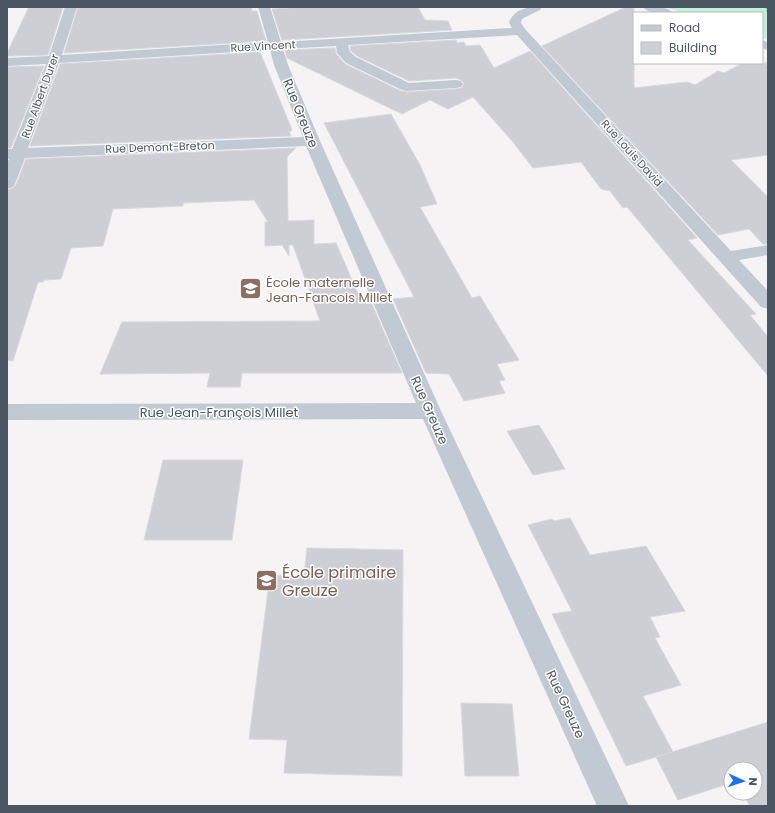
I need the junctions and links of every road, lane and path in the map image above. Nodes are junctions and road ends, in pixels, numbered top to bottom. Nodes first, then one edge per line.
1 (71, 7) edge
2 (265, 7) edge
3 (536, 7) edge
4 (649, 7) edge
5 (766, 7) edge
6 (664, 12) edge
7 (768, 15) edge
8 (520, 31) junction
9 (341, 41) junction
10 (275, 45) junction
11 (54, 59) junction
12 (7, 62) edge
13 (456, 84) dead end
14 (312, 141) junction
15 (13, 153) edge
16 (7, 184) edge
17 (768, 250) edge
18 (726, 257) junction
19 (768, 303) edge
20 (7, 412) edge
21 (430, 412) junction
22 (613, 806) edge

1 - 11 street, Rue Albert Durer
2 - 10 street, Rue Greuze
3 - 8 street
4 - 6 street
5 - 7 path
8 - 9 street, Rue Vincent
8 - 18 street, Rue Louis David
9 - 10 street, Rue Vincent
9 - 13 street
10 - 11 street, Rue Vincent
10 - 14 street, Rue Greuze
11 - 12 street, Rue Vincent
11 - 15 street, Rue Albert Durer
14 - 15 street, Rue Demont-Breton
14 - 21 street, Rue Greuze
15 - 16 street, Rue Albert Durer
17 - 18 street
18 - 19 street, Rue Louis David
20 - 21 street, Rue Jean-François Millet
21 - 22 street, Rue Greuze

